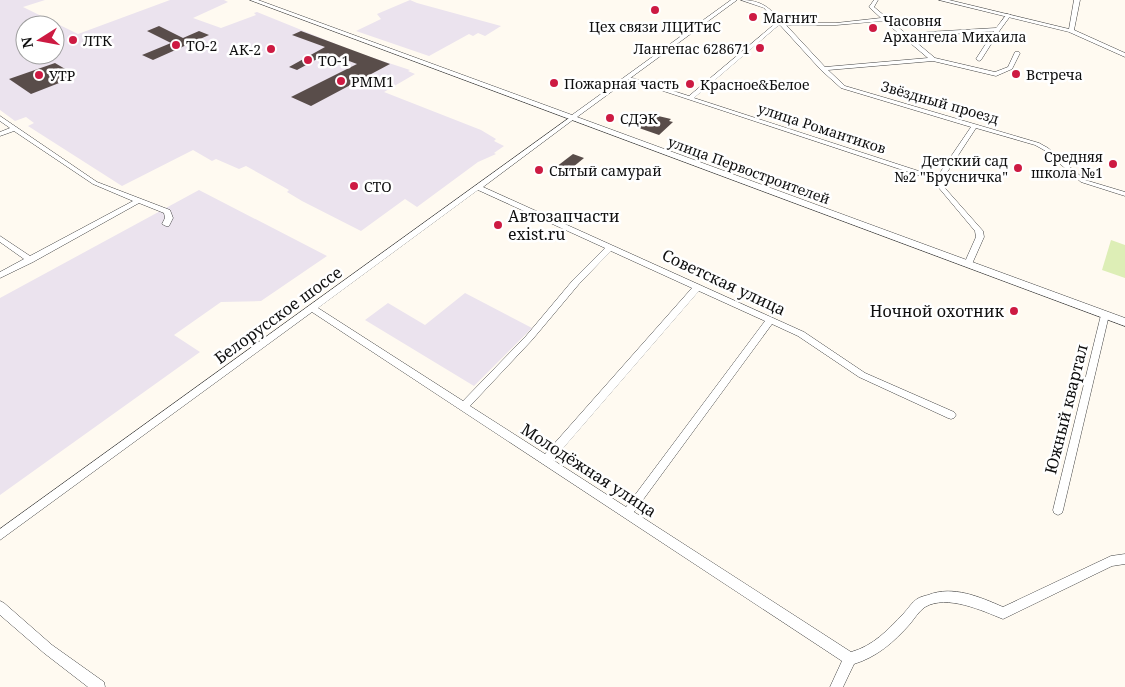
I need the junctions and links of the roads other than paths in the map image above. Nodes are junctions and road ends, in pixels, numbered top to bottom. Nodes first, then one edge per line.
1 (252, 0) edge
2 (734, 0) edge
3 (743, 0) edge
4 (876, 0) edge
5 (942, 0) edge
6 (1077, 0) edge
7 (1009, 15) junction
8 (886, 19) junction
9 (780, 24) junction
10 (998, 29) junction
11 (1071, 31) junction
12 (927, 34) dead end
13 (1017, 53) dead end
14 (1125, 55) edge
15 (933, 59) junction
16 (979, 59) dead end
17 (823, 69) junction
18 (627, 78) junction
19 (690, 98) junction
20 (0, 118) edge
21 (572, 118) junction
22 (975, 125) junction
23 (15, 128) junction
24 (0, 134) edge
25 (939, 180) junction
26 (478, 187) junction
27 (1125, 194) edge
28 (140, 200) junction
29 (166, 224) dead end
30 (0, 238) edge
31 (610, 247) junction
32 (30, 260) junction
33 (968, 264) junction
34 (0, 275) edge
35 (698, 286) junction
36 (312, 308) junction
37 (1105, 315) junction
38 (770, 320) junction
39 (1125, 322) edge
40 (463, 406) junction
41 (951, 415) dead end
42 (546, 460) junction
43 (1058, 510) dead end
44 (628, 512) junction
45 (0, 535) edge
46 (1125, 559) edge
47 (0, 606) edge
48 (850, 659) junction
49 (99, 687) edge
50 (836, 687) edge

1 - 21 street, улица Первостроителей
2 - 18 street
3 - 9 street, Звёздный проезд
4 - 8 street
5 - 7 street
6 - 11 street
7 - 10 street
7 - 11 street
8 - 9 street
8 - 15 street
9 - 17 street, Звёздный проезд
9 - 19 street
10 - 12 street
10 - 16 street
11 - 14 street
13 - 15 street
15 - 17 street
17 - 22 street, Звёздный проезд
18 - 19 street, улица Романтиков
18 - 21 street
19 - 25 street, улица Романтиков
20 - 23 street
21 - 26 street, Белорусское шоссе
21 - 33 street, улица Первостроителей
22 - 25 street
22 - 27 street, Звёздный проезд
23 - 24 street
23 - 28 street
25 - 33 street
26 - 31 street, Советская улица
26 - 36 street, Белорусское шоссе
28 - 29 street
28 - 32 street
30 - 32 street
31 - 35 street, Советская улица
31 - 40 street
32 - 34 street
33 - 37 street, улица Первостроителей
35 - 38 street, Советская улица
35 - 42 street
36 - 40 street, Молодёжная улица
36 - 45 street, Белорусское шоссе
37 - 39 street, улица Первостроителей
37 - 43 street, Южный квартал
38 - 41 street, Советская улица
38 - 44 street
40 - 42 street, Молодёжная улица
42 - 44 street, Молодёжная улица
44 - 48 street, Молодёжная улица
46 - 48 street
47 - 49 street
48 - 50 street

